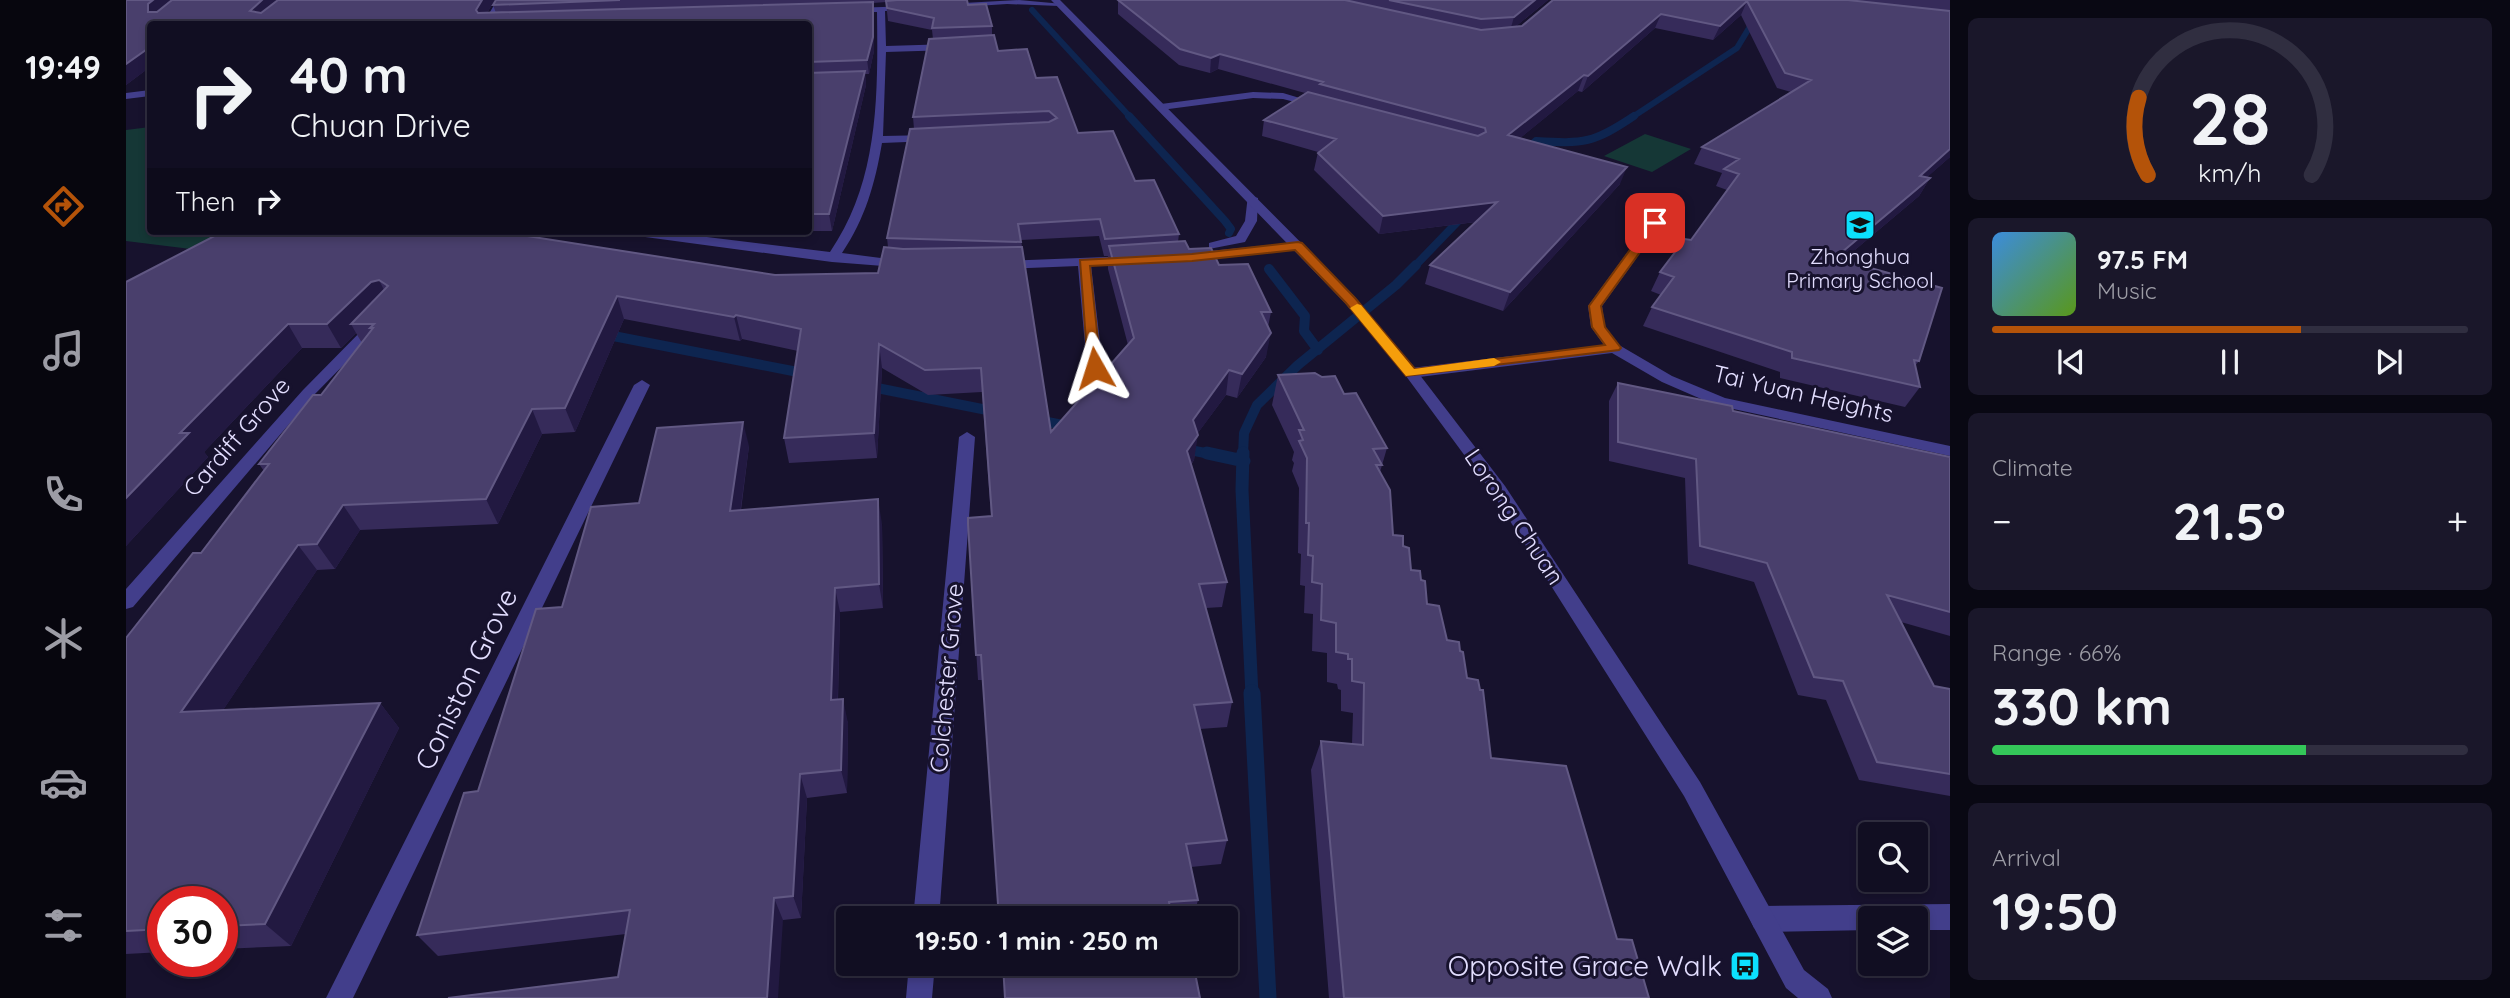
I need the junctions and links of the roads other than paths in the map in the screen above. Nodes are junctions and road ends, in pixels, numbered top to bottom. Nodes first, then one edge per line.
1 (501, 0) edge
2 (1010, 1) edge
3 (1057, 2) edge
4 (927, 7) edge
5 (938, 7) edge
6 (881, 9) junction
7 (845, 11) edge
8 (489, 21) edge
9 (957, 46) edge
10 (881, 50) junction
11 (147, 93) edge
12 (126, 96) edge
13 (1161, 107) junction
14 (1334, 110) edge
15 (946, 137) edge
16 (876, 140) junction
17 (1252, 198) junction
18 (1670, 203) dead end
19 (657, 235) edge
20 (1298, 246) junction
21 (832, 258) junction
22 (1150, 259) edge
23 (1084, 263) junction
24 (916, 265) edge
25 (986, 265) edge
26 (390, 310) edge
27 (1614, 348) junction
28 (1095, 368) dead end
29 (1411, 373) junction
30 (642, 385) dead end
31 (967, 437) dead end
32 (1950, 451) edge
33 (126, 602) edge
34 (927, 906) edge
35 (1950, 917) edge
36 (1763, 919) junction
37 (921, 976) edge
38 (1796, 989) edge
39 (339, 998) edge
40 (919, 998) edge
41 (1819, 998) edge

1 - 8 street
2 - 3 street
2 - 5 street
3 - 13 street, Lorong Chuan
4 - 6 street
6 - 7 street
6 - 10 street
9 - 10 street
10 - 16 street
11 - 12 street
13 - 14 street
13 - 17 street, Lorong Chuan
15 - 16 street
16 - 21 street
17 - 20 street, Lorong Chuan
17 - 20 street
18 - 27 street, Tai Yuan Heights
19 - 21 street
20 - 29 street, Lorong Chuan
21 - 24 street
22 - 23 street
23 - 25 street
23 - 28 street
26 - 33 street, Cardiff Grove
27 - 29 street
27 - 32 street, Tai Yuan Heights
29 - 36 street, Lorong Chuan
30 - 39 street, Coniston Grove
31 - 34 street, Colchester Grove
35 - 36 street
36 - 38 street, Lorong Chuan
37 - 40 street
38 - 41 street, Lorong Chuan

